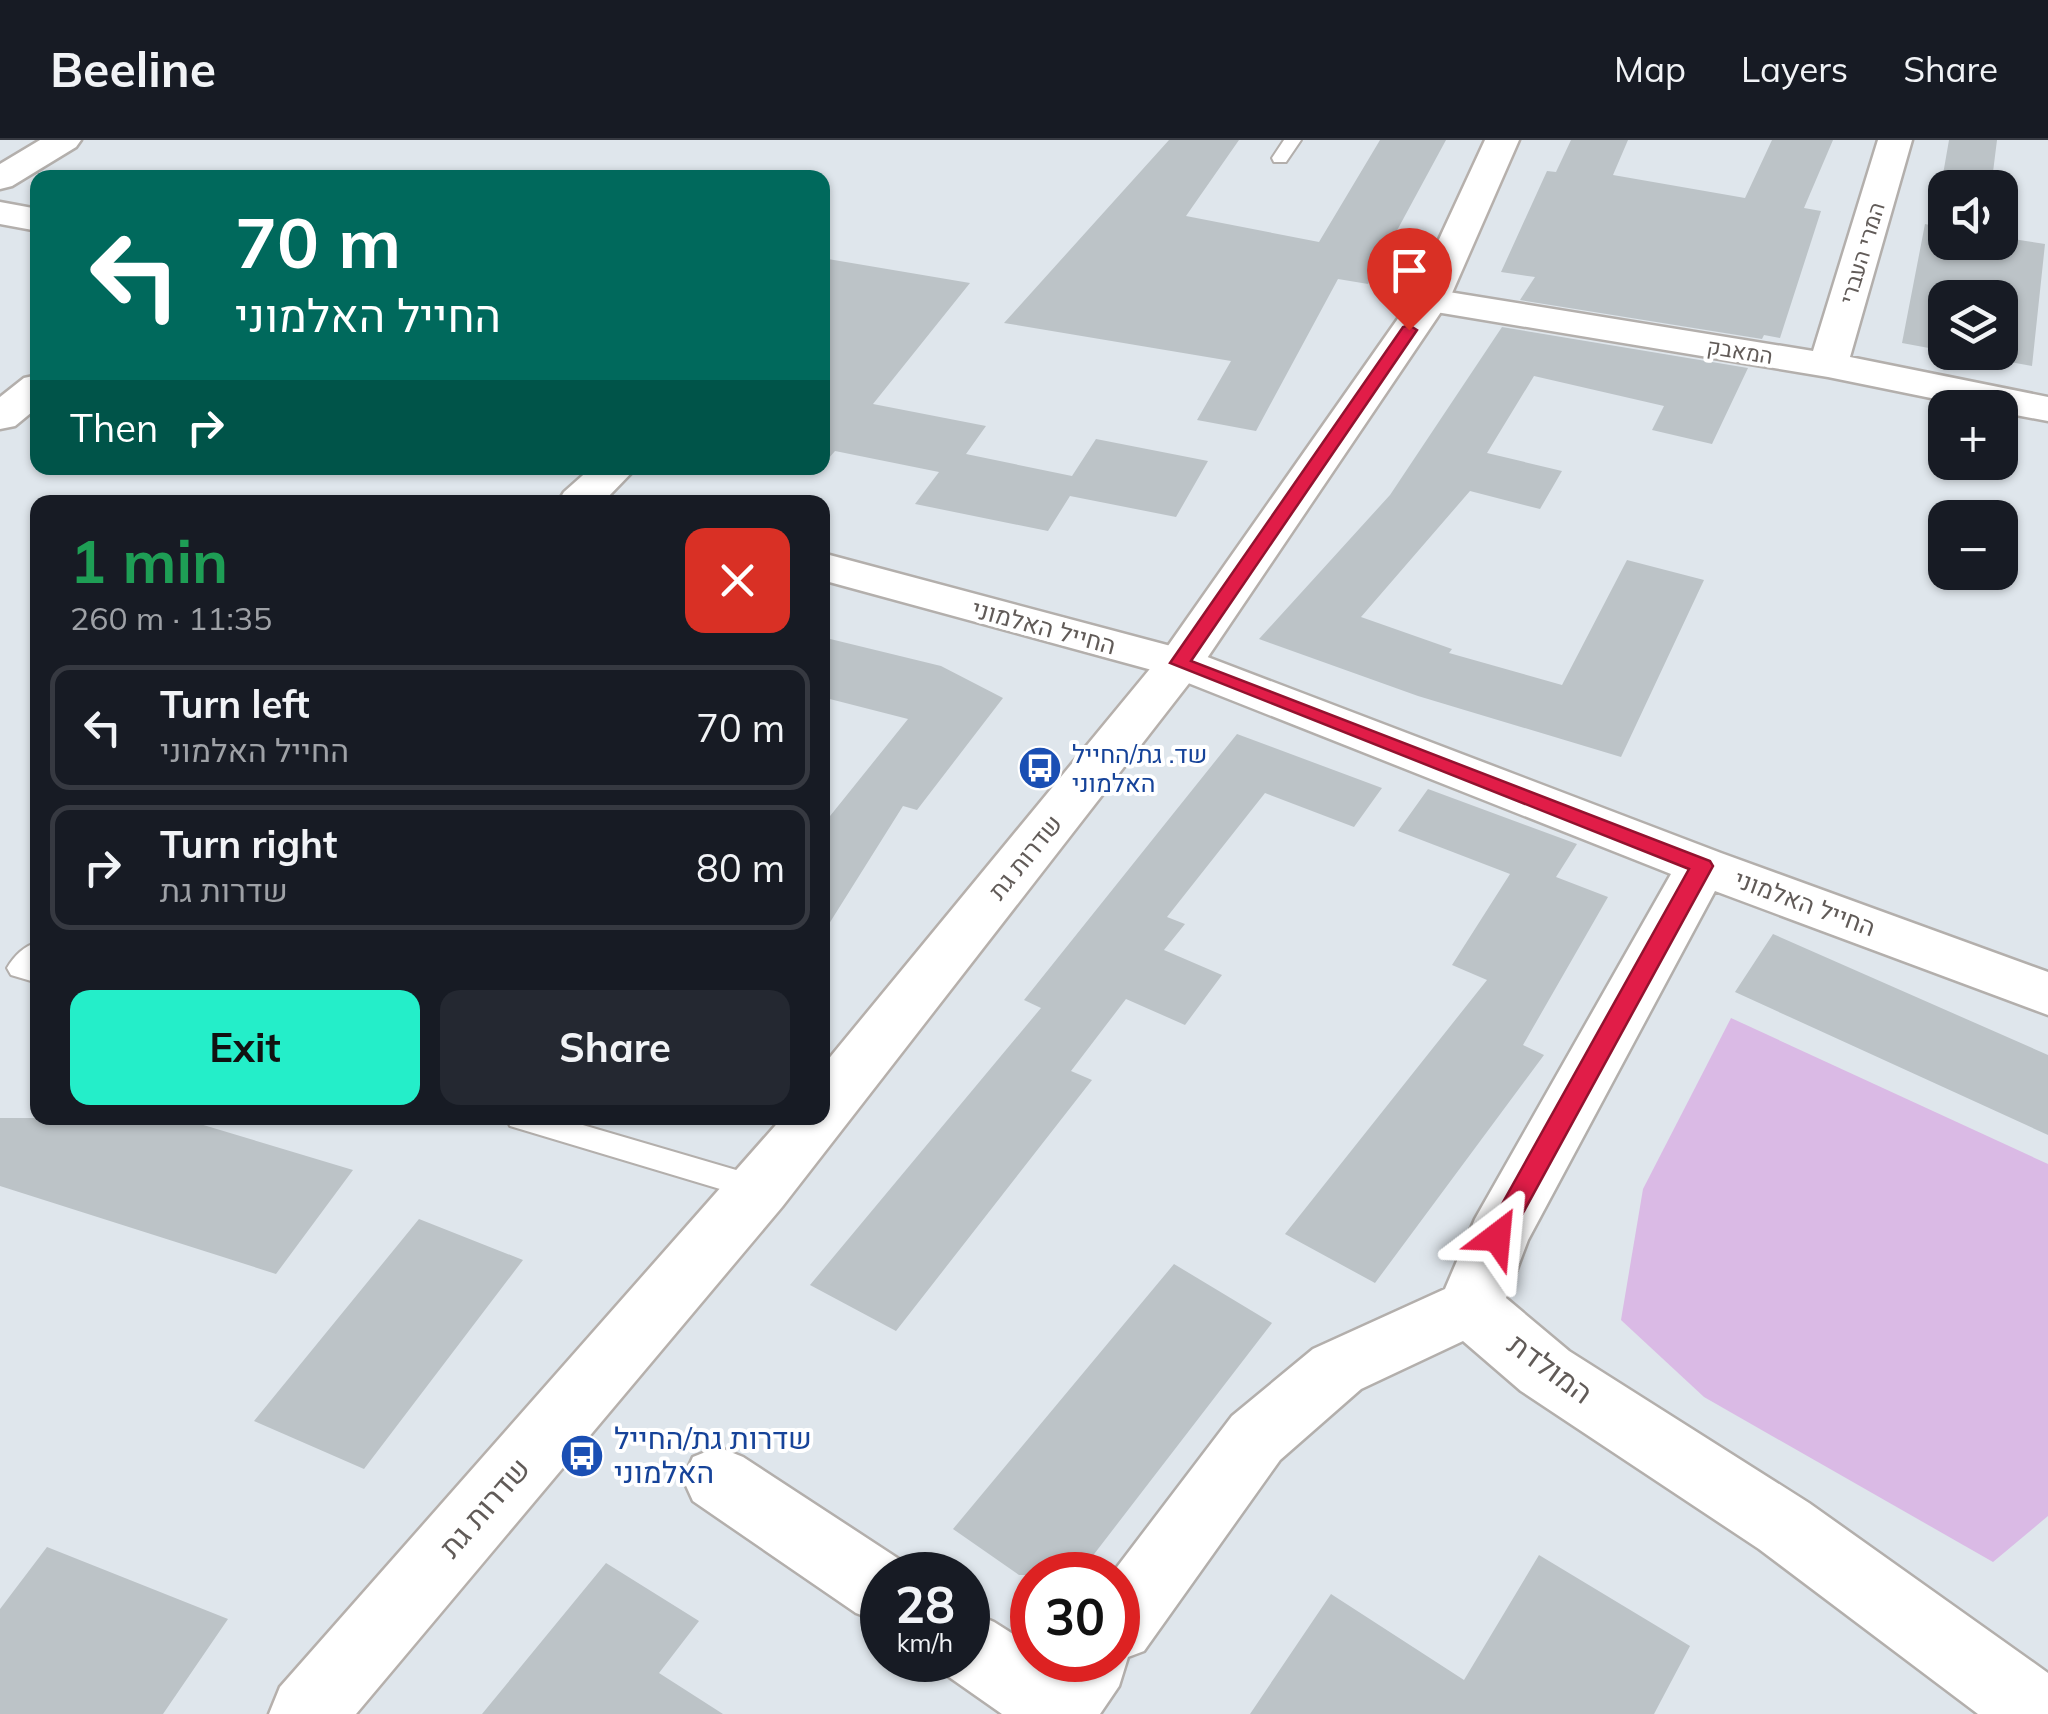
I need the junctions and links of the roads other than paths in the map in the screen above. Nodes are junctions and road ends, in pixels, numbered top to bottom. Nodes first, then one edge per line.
1 (64, 140) edge
2 (1293, 140) edge
3 (1502, 140) edge
4 (1895, 140) edge
5 (1280, 158) dead end
6 (0, 179) edge
7 (0, 213) edge
8 (30, 219) edge
9 (1430, 300) junction
10 (1828, 365) junction
11 (30, 393) edge
12 (2048, 409) edge
13 (0, 417) edge
14 (607, 475) edge
15 (585, 495) edge
16 (830, 568) edge
17 (1180, 663) junction
18 (1702, 866) junction
19 (2048, 994) edge
20 (830, 1100) edge
21 (545, 1125) edge
22 (810, 1125) edge
23 (760, 1189) junction
24 (1470, 1307) junction
25 (718, 1479) dead end
26 (860, 1575) edge
27 (1140, 1596) edge
28 (990, 1657) edge
29 (1068, 1694) edge
30 (307, 1714) edge
31 (2042, 1714) edge

1 - 6 street
2 - 5 lane
3 - 9 street, שדרות גת
4 - 10 street, המרי העברי
7 - 8 street
9 - 10 street, המאבק
9 - 17 street, שדרות גת
10 - 12 street, המאבק
11 - 13 street
14 - 15 street
16 - 17 street, החייל האלמוני
17 - 18 street, החייל האלמוני
17 - 20 street, שדרות גת
18 - 19 street, החייל האלמוני
18 - 24 street
21 - 23 lane
22 - 23 street, שדרות גת
23 - 30 street, שדרות גת
24 - 27 street
24 - 31 street, המולדת
25 - 26 street
28 - 29 street

